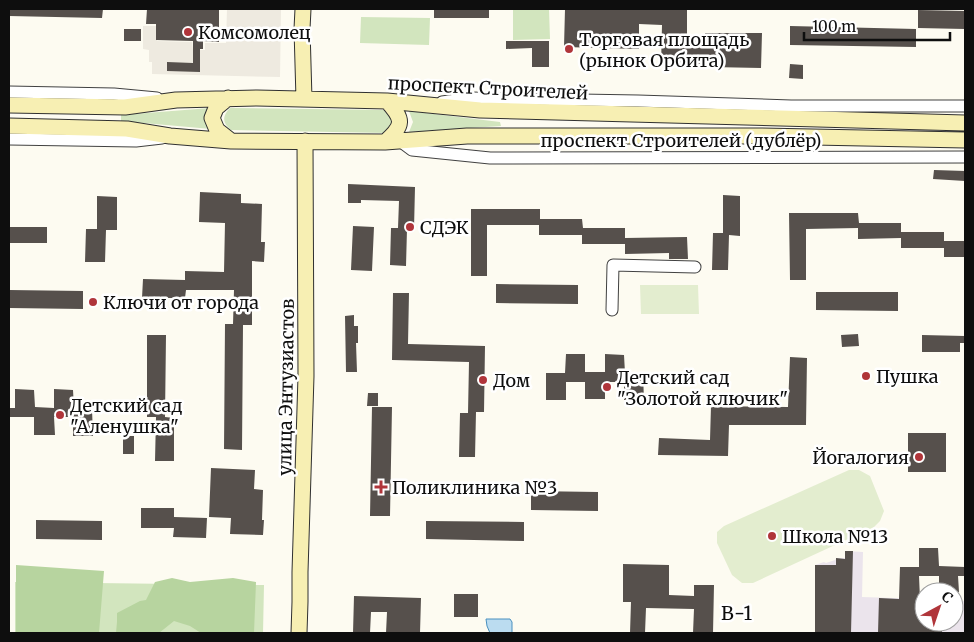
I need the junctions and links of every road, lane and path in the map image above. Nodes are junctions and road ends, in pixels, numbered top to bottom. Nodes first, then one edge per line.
1 (297, 9) edge
2 (303, 9) edge
3 (9, 92) edge
4 (228, 98) junction
5 (300, 99) junction
6 (176, 100) junction
7 (387, 101) junction
8 (428, 104) junction
9 (9, 105) edge
10 (965, 106) edge
11 (965, 123) edge
12 (9, 126) edge
13 (170, 136) junction
14 (9, 138) edge
15 (965, 140) edge
16 (231, 141) junction
17 (301, 141) junction
18 (393, 141) junction
19 (965, 157) edge
20 (696, 267) dead end
21 (612, 310) dead end
22 (298, 526) junction
23 (292, 633) edge
24 (298, 633) edge

1 - 5 main road
2 - 5 main road
3 - 6 street
4 - 5 main road, проспект Строителей
4 - 6 main road, проспект Строителей
4 - 16 main road
5 - 7 main road, проспект Строителей
6 - 9 main road, проспект Строителей
7 - 8 main road, проспект Строителей
7 - 18 main road
8 - 10 street, проспект Строителей (дублёр)
8 - 11 main road, проспект Строителей
12 - 13 main road
13 - 14 street
13 - 16 main road
15 - 18 main road
16 - 17 main road
17 - 18 main road
17 - 22 main road, улица Энтузиастов
18 - 19 street, проспект Строителей (дублёр)
20 - 21 street
22 - 23 main road
22 - 24 main road, улица Энтузиастов

